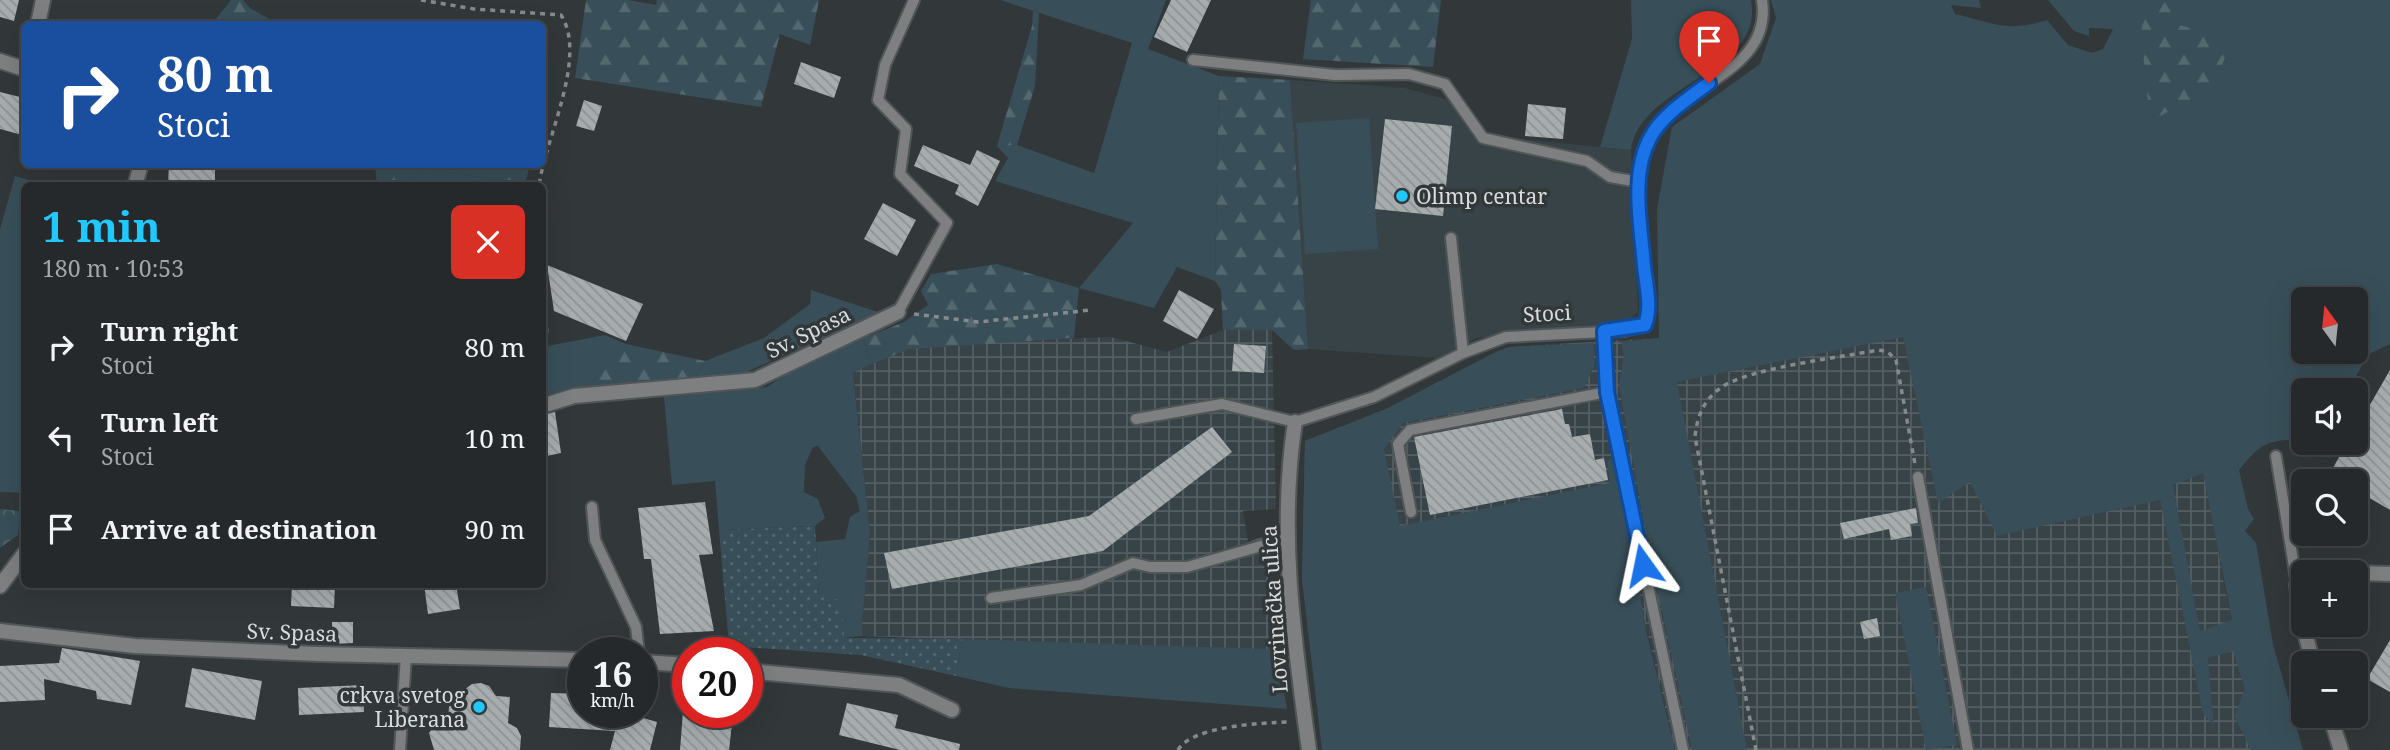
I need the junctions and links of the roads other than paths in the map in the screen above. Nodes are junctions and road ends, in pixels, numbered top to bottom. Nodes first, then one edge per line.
1 (43, 0) edge
2 (914, 0) edge
3 (1762, 0) edge
4 (39, 21) edge
5 (1193, 60) dead end
6 (0, 61) edge
7 (21, 68) edge
8 (1639, 182) junction
9 (1451, 238) dead end
10 (898, 312) joint
11 (1604, 331) junction
12 (1463, 353) junction
13 (1607, 392) junction
14 (546, 405) edge
15 (1136, 419) dead end
16 (1295, 422) junction
17 (2276, 456) dead end
18 (1918, 477) road end
19 (592, 507) dead end
20 (1411, 512) dead end
21 (1286, 539) junction
22 (21, 558) edge
23 (2296, 560) edge
24 (2368, 573) edge
25 (2390, 574) edge
26 (0, 586) edge
27 (991, 598) dead end
28 (0, 631) edge
29 (637, 637) edge
30 (406, 655) junction
31 (567, 660) edge
32 (763, 672) edge
33 (952, 710) dead end
34 (2334, 728) edge
35 (400, 750) edge
36 (1309, 750) edge
37 (1683, 750) edge
38 (1968, 750) edge
39 (2341, 750) edge

1 - 4 street
2 - 10 lane
3 - 8 lane, Stoci
5 - 8 lane
6 - 7 street
8 - 11 lane, Stoci
9 - 12 lane
10 - 14 street, Sv. Spasa
11 - 12 lane, Stoci
11 - 13 lane
12 - 16 lane, Stoci
13 - 20 lane
13 - 37 lane
15 - 16 lane
16 - 21 street, Lovrinačka ulica
17 - 23 lane
18 - 38 lane
19 - 29 lane
21 - 27 lane
21 - 36 street, Lovrinačka ulica
22 - 26 street
24 - 25 street
28 - 30 street, Sv. Spasa
30 - 31 street, Sv. Spasa
30 - 35 lane
32 - 33 street
34 - 39 street

